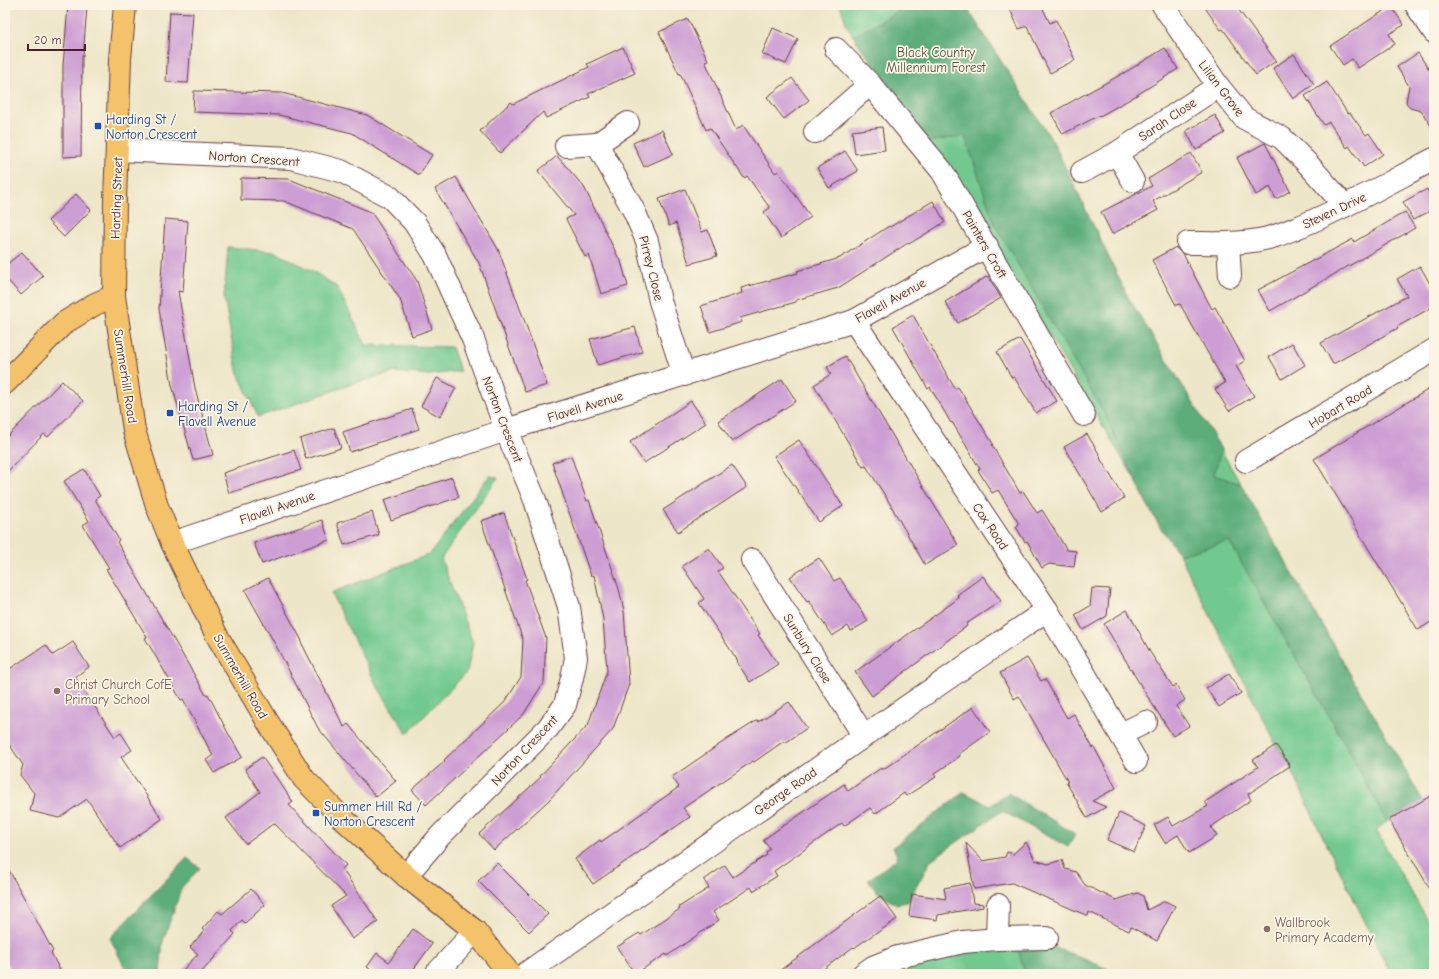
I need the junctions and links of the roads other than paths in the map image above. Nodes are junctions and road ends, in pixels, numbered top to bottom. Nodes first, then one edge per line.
1 (125, 5) edge
2 (1162, 5) edge
3 (1416, 5) edge
4 (1434, 32) edge
5 (836, 49) dead end
6 (870, 84) junction
7 (1218, 86) junction
8 (628, 123) dead end
9 (815, 132) dead end
10 (597, 144) junction
11 (566, 146) dead end
12 (117, 150) junction
13 (1117, 153) junction
14 (1434, 158) edge
15 (1082, 172) dead end
16 (1133, 181) dead end
17 (1345, 206) junction
18 (1188, 243) dead end
19 (1228, 243) junction
20 (987, 246) junction
21 (1230, 276) dead end
22 (114, 296) junction
23 (854, 321) junction
24 (1434, 350) edge
25 (684, 375) junction
26 (5, 383) edge
27 (1084, 415) dead end
28 (506, 430) junction
29 (1246, 462) dead end
30 (172, 543) junction
31 (752, 560) dead end
32 (1047, 610) junction
33 (1146, 722) dead end
34 (1121, 734) junction
35 (864, 736) junction
36 (1136, 761) dead end
37 (406, 876) junction
38 (998, 905) dead end
39 (475, 931) junction
40 (1047, 938) dead end
41 (997, 939) junction
42 (436, 974) edge
43 (510, 974) edge
44 (525, 974) edge
45 (863, 974) edge

1 - 12 main road, Harding Street
2 - 7 street, Lilian Grove
3 - 4 street
5 - 6 street, Painters Croft
6 - 9 street
6 - 20 street, Painters Croft
7 - 13 street, Sarah Close
7 - 17 street, Lilian Grove
8 - 10 street
10 - 11 street
10 - 25 street, Pirrey Close
12 - 22 main road, Harding Street
12 - 28 street, Norton Crescent
13 - 15 street, Sarah Close
13 - 16 street
14 - 17 street, Steven Drive
17 - 19 street, Steven Drive
18 - 19 street, Steven Drive
19 - 21 street
20 - 23 street, Flavell Avenue
20 - 27 street, Painters Croft
22 - 26 main road
22 - 30 main road, Summerhill Road
23 - 25 street, Flavell Avenue
23 - 32 street, Cox Road
24 - 29 street, Hobart Road
25 - 28 street, Flavell Avenue
28 - 30 street, Flavell Avenue
28 - 37 street, Norton Crescent
30 - 37 main road, Summerhill Road
31 - 35 street, Sunbury Close
32 - 34 street, Cox Road
32 - 35 street, George Road
33 - 34 street
34 - 36 street, Cox Road
35 - 44 street, George Road
37 - 39 main road, Summerhill Road
38 - 41 street
39 - 42 street
39 - 43 main road, Summerhill Road
40 - 41 street
41 - 45 street

